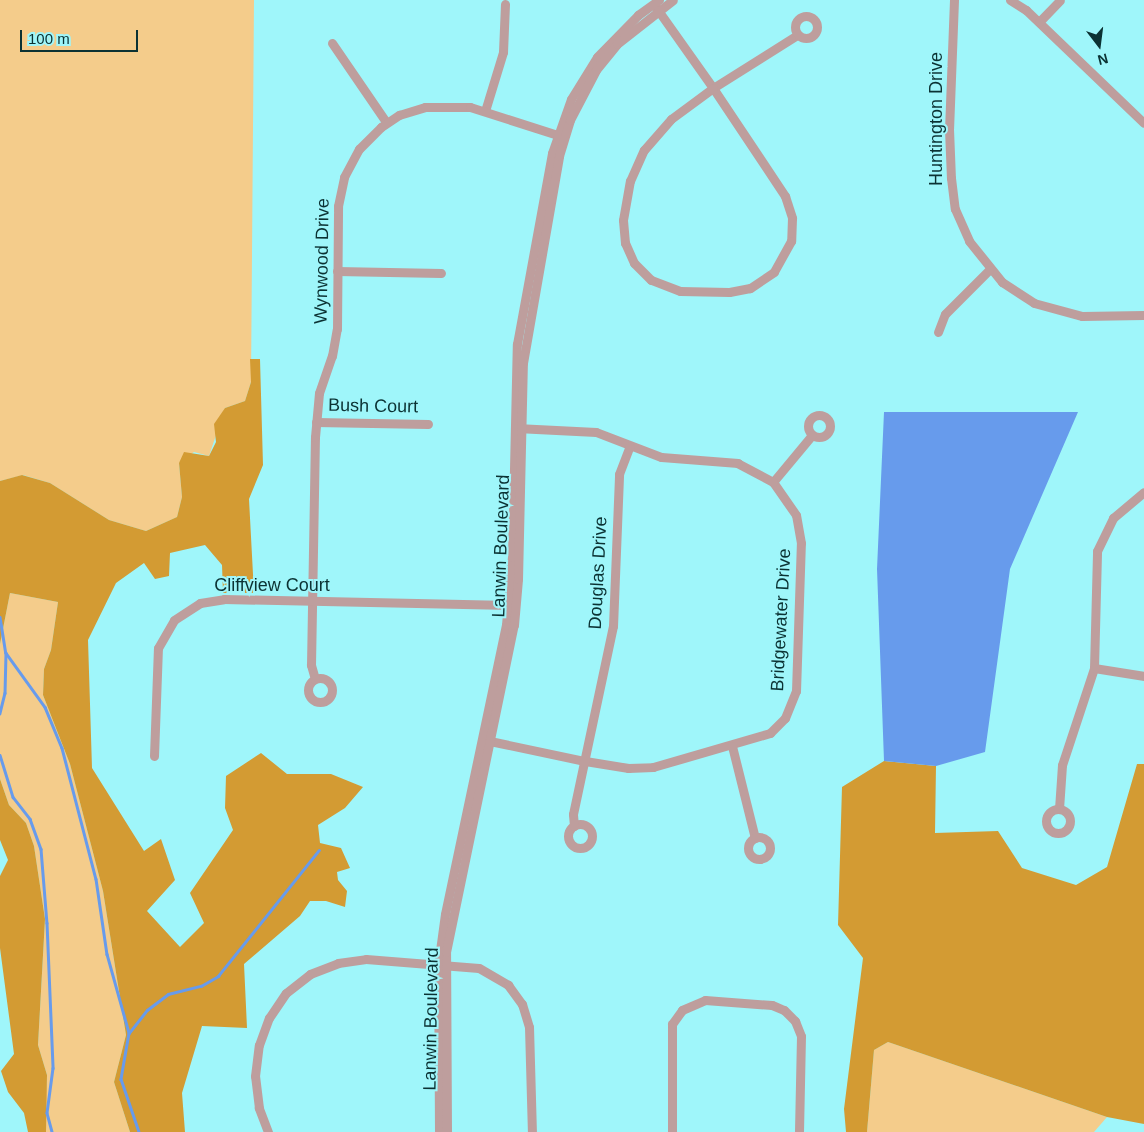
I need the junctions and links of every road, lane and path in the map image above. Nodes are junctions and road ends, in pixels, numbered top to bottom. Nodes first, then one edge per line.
1 (673, 0) edge
2 (954, 0) edge
3 (1010, 0) edge
4 (1060, 0) edge
5 (655, 3) edge
6 (504, 4) dead end
7 (1039, 22) junction
8 (797, 35) dead end
9 (332, 43) dead end
10 (713, 88) junction
11 (485, 111) junction
12 (386, 122) junction
13 (1144, 123) edge
14 (560, 136) junction
15 (989, 270) junction
16 (337, 271) junction
17 (442, 273) dead end
18 (1144, 315) edge
19 (938, 332) dead end
20 (316, 422) junction
21 (428, 424) dead end
22 (518, 428) junction
23 (812, 435) dead end
24 (630, 446) junction
25 (773, 482) junction
26 (1144, 492) edge
27 (312, 600) junction
28 (512, 605) junction
29 (1094, 668) junction
30 (1144, 676) edge
31 (315, 680) dead end
32 (486, 740) junction
33 (732, 746) junction
34 (154, 756) dead end
35 (585, 761) junction
36 (1059, 809) dead end
37 (574, 826) dead end
38 (755, 838) dead end
39 (442, 965) junction
40 (268, 1132) edge
41 (439, 1132) edge
42 (447, 1132) edge
43 (532, 1132) edge
44 (672, 1132) edge
45 (799, 1132) edge

1 - 5 street, Lanwin Boulevard
2 - 15 street, Huntington Drive
3 - 7 street
4 - 7 street
5 - 10 street
5 - 14 street, Lanwin Boulevard
6 - 11 street
7 - 13 street
8 - 10 street
9 - 12 street
10 - 10 street
11 - 12 street, Wynwood Drive
11 - 14 street, Wynwood Drive
12 - 16 street, Wynwood Drive
14 - 22 street, Lanwin Boulevard
15 - 18 street, Huntington Drive
15 - 19 street
16 - 17 street
16 - 20 street, Wynwood Drive
20 - 21 street, Bush Court
20 - 27 street, Wynwood Drive
22 - 24 street, Bridgewater Drive
22 - 28 street, Lanwin Boulevard
23 - 25 street
24 - 25 street, Bridgewater Drive
24 - 35 street, Douglas Drive
25 - 33 street, Bridgewater Drive
26 - 29 street
27 - 28 street, Cliffview Court
27 - 31 street, Wynwood Drive
27 - 34 street, Cliffview Court
28 - 32 street, Lanwin Boulevard
29 - 30 street
29 - 36 street
32 - 35 street, Bridgewater Drive
32 - 39 street, Lanwin Boulevard
33 - 35 street, Bridgewater Drive
33 - 38 street
35 - 37 street, Douglas Drive
39 - 40 street
39 - 41 street, Lanwin Boulevard
39 - 42 street, Lanwin Boulevard
39 - 43 street
44 - 45 street

